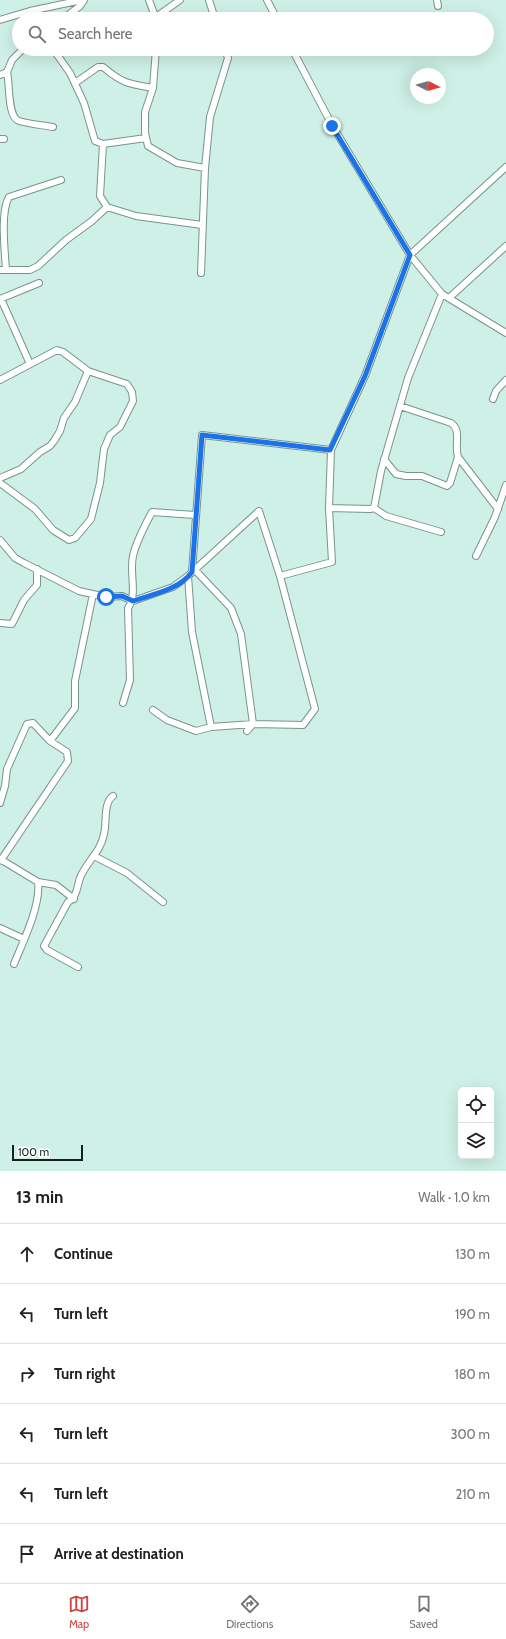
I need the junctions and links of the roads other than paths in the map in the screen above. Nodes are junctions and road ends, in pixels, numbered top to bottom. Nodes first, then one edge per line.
1 (83, 0) edge
2 (149, 0) edge
3 (180, 0) edge
4 (209, 0) edge
5 (267, 0) edge
6 (27, 12) edge
7 (72, 12) edge
8 (154, 12) edge
9 (164, 12) edge
10 (213, 12) edge
11 (273, 12) edge
12 (12, 16) edge
13 (0, 20) edge
14 (16, 56) edge
15 (58, 56) edge
16 (155, 56) edge
17 (227, 56) edge
18 (296, 56) edge
19 (7, 72) junction
20 (0, 75) edge
21 (75, 83) junction
22 (153, 88) junction
23 (53, 127) dead end
24 (146, 138) junction
25 (103, 144) junction
26 (506, 167) edge
27 (205, 168) junction
28 (61, 180) dead end
29 (107, 207) junction
30 (2, 213) edge
31 (202, 225) junction
32 (506, 246) edge
33 (410, 255) junction
34 (3, 270) edge
35 (201, 273) dead end
36 (39, 283) dead end
37 (442, 294) junction
38 (449, 298) junction
39 (1, 299) edge
40 (506, 333) edge
41 (30, 364) junction
42 (88, 371) junction
43 (0, 380) edge
44 (506, 380) edge
45 (493, 399) dead end
46 (400, 406) junction
47 (330, 450) junction
48 (458, 457) junction
49 (384, 459) junction
50 (0, 470) edge
51 (3, 476) edge
52 (0, 483) edge
53 (506, 485) edge
54 (329, 508) junction
55 (374, 508) junction
56 (498, 509) junction
57 (195, 515) junction
58 (441, 532) dead end
59 (0, 540) edge
60 (476, 556) dead end
61 (37, 569) junction
62 (192, 573) junction
63 (280, 576) junction
64 (93, 594) junction
65 (133, 601) junction
66 (0, 623) edge
67 (123, 703) dead end
68 (153, 710) dead end
69 (253, 724) junction
70 (212, 727) junction
71 (246, 731) dead end
72 (50, 741) junction
73 (113, 796) dead end
74 (0, 803) edge
75 (94, 856) junction
76 (1, 860) edge
77 (38, 882) junction
78 (74, 899) junction
79 (163, 902) dead end
80 (0, 928) edge
81 (24, 939) junction
82 (14, 964) dead end
83 (78, 967) dead end

1 - 6 street
1 - 7 street
2 - 8 street
3 - 9 street
4 - 10 street
5 - 11 street
12 - 13 street
14 - 19 street
15 - 21 street
16 - 22 street
17 - 27 street
18 - 33 street
19 - 20 street
19 - 23 street
21 - 22 street
21 - 25 street
22 - 24 street
24 - 25 street
24 - 27 street
25 - 29 street
26 - 33 street
27 - 31 street
28 - 30 street
29 - 31 street
29 - 34 street
30 - 34 street
31 - 35 street
32 - 38 street
33 - 37 street
33 - 47 street
36 - 39 street
37 - 38 street
37 - 46 street
38 - 40 street
39 - 41 street
41 - 42 street
41 - 43 street
42 - 51 street
42 - 52 street
44 - 45 street
46 - 48 street
46 - 49 street
47 - 54 street
47 - 57 street
48 - 49 street
48 - 56 street
49 - 55 street
50 - 51 street
53 - 56 street
54 - 55 street
54 - 63 street
55 - 58 street
56 - 60 street
57 - 62 street
57 - 65 street
59 - 61 street
61 - 64 street
61 - 66 street
62 - 63 street
62 - 65 street
62 - 69 street
62 - 70 street
63 - 69 street
64 - 65 street
64 - 72 street
65 - 67 street
68 - 70 street
69 - 70 street
69 - 71 street
72 - 74 street
72 - 76 street
73 - 75 street
75 - 78 street
75 - 79 street
76 - 77 street
77 - 78 street
77 - 81 street
78 - 83 street
80 - 81 street
81 - 82 street

